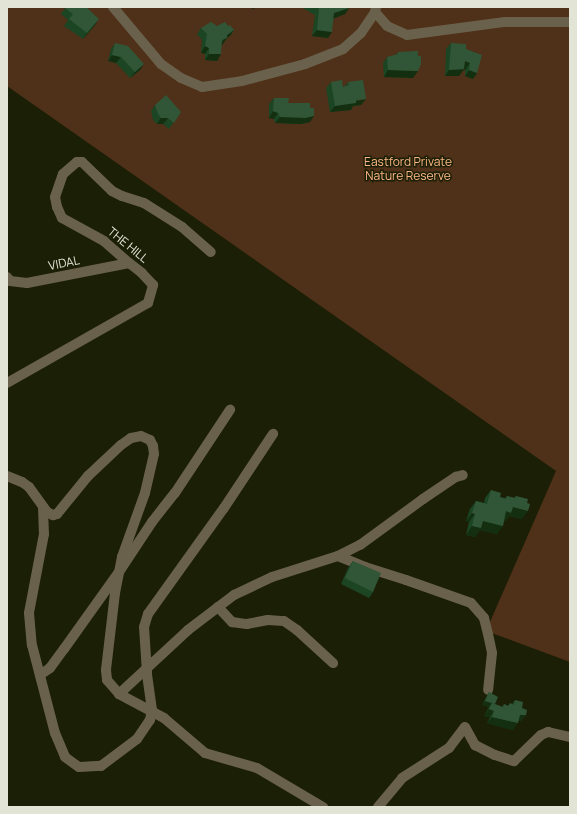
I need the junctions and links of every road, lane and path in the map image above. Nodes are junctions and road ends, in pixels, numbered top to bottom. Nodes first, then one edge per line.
1 (113, 7) edge
2 (375, 9) edge
3 (570, 22) edge
4 (211, 252) dead end
5 (129, 263) junction
6 (7, 277) edge
7 (7, 383) edge
8 (230, 410) dead end
9 (273, 434) dead end
10 (463, 475) dead end
11 (7, 476) edge
12 (43, 507) junction
13 (338, 556) junction
14 (119, 572) junction
15 (218, 607) junction
16 (333, 663) dead end
17 (146, 669) junction
18 (40, 675) junction
19 (488, 690) dead end
20 (119, 694) junction
21 (152, 710) junction
22 (570, 737) edge
23 (324, 807) edge
24 (378, 807) edge

1 - 2 street
2 - 3 street
4 - 5 street, THE HILL
5 - 6 street, VIDAL
5 - 7 street, THE HILL
8 - 14 street
9 - 17 street
10 - 13 street
11 - 12 street
12 - 14 street
12 - 18 street
13 - 15 street
13 - 19 street
14 - 18 street
14 - 20 street
15 - 16 street
15 - 17 street
17 - 20 street
17 - 21 street
18 - 21 street
20 - 21 street
21 - 23 street
22 - 24 street

